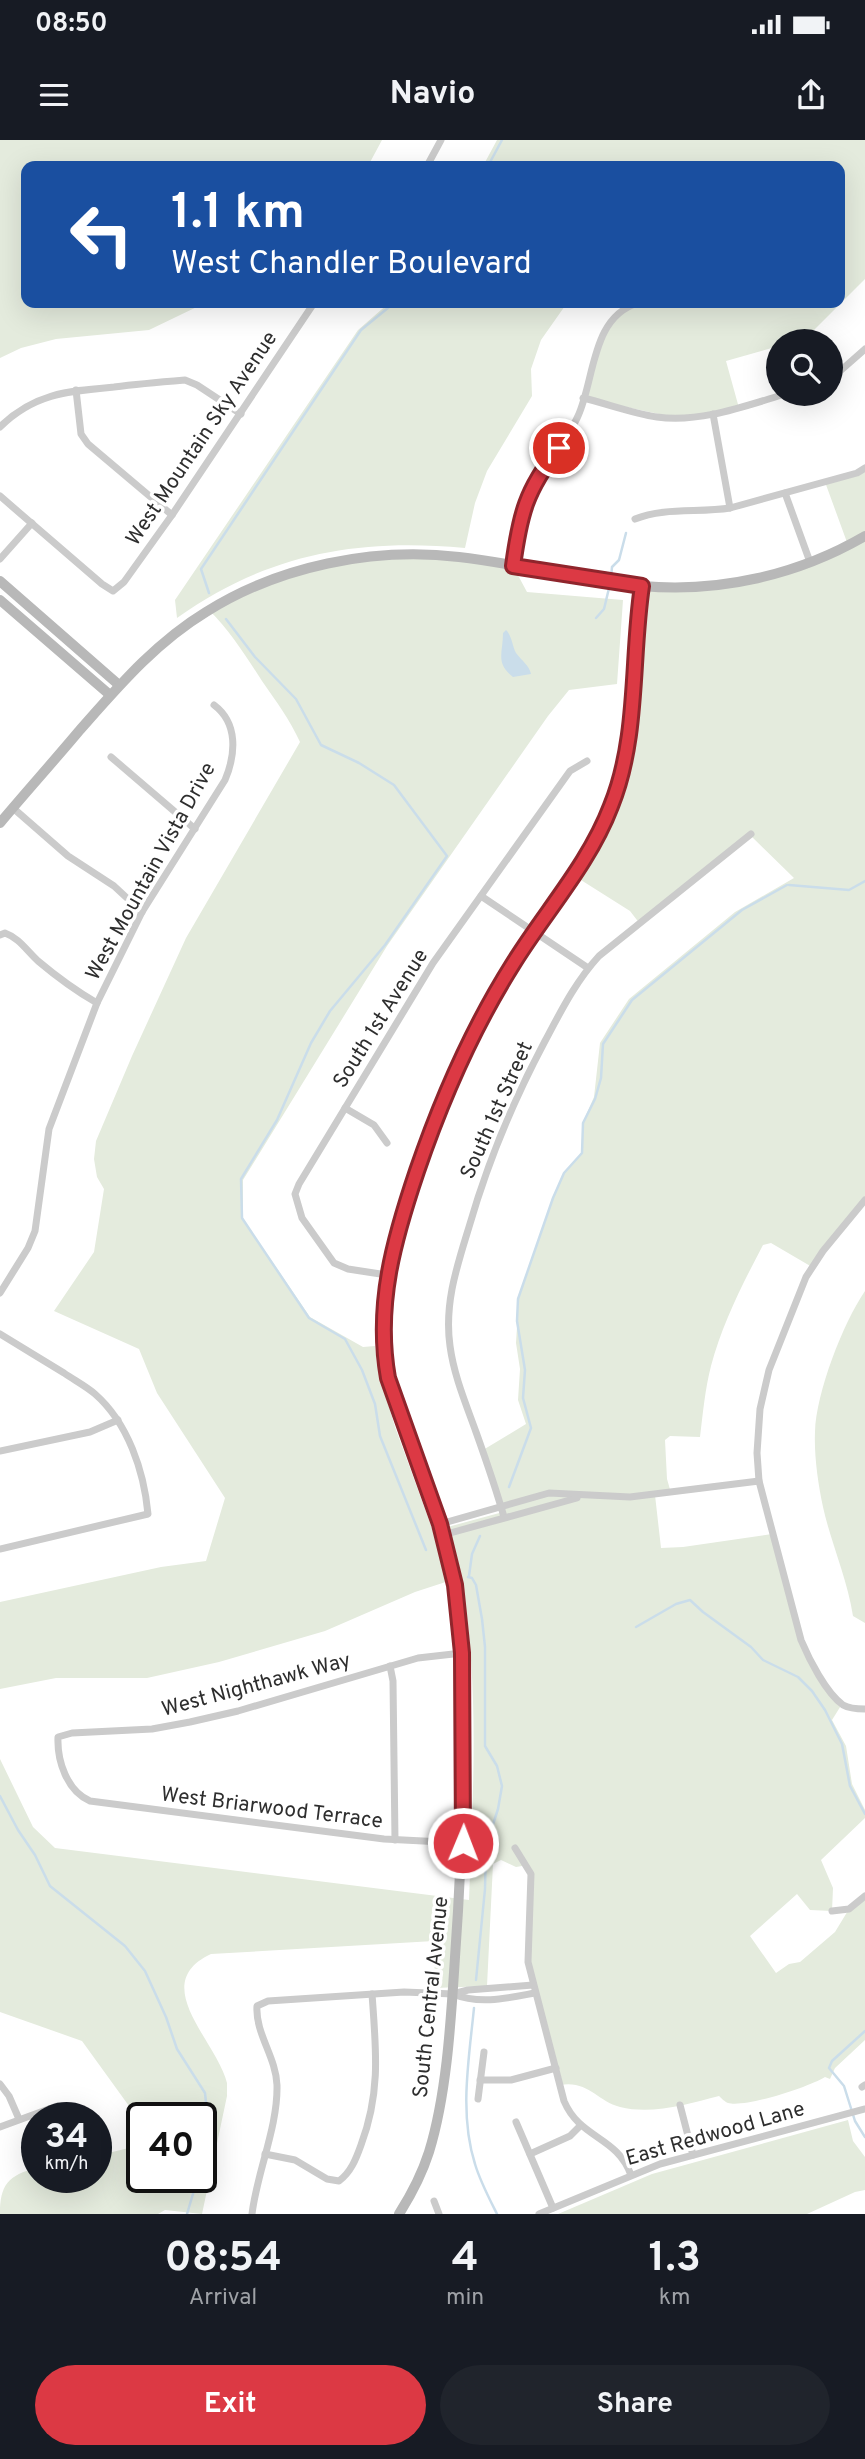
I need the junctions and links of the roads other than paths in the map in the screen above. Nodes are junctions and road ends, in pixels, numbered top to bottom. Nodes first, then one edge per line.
1 (441, 140) edge
2 (430, 161) edge
3 (311, 308) edge
4 (624, 308) edge
5 (865, 349) edge
6 (843, 368) edge
7 (76, 390) junction
8 (583, 398) junction
9 (766, 399) edge
10 (241, 414) junction
11 (713, 414) junction
12 (0, 427) edge
13 (865, 468) edge
14 (785, 493) junction
15 (0, 496) edge
16 (730, 508) junction
17 (172, 515) junction
18 (635, 519) dead end
19 (32, 523) junction
20 (865, 536) edge
21 (0, 559) edge
22 (810, 562) junction
23 (513, 566) junction
24 (0, 582) edge
25 (642, 586) junction
26 (0, 600) edge
27 (119, 685) junction
28 (110, 695) junction
29 (214, 705) dead end
30 (111, 757) dead end
31 (587, 761) dead end
32 (13, 808) junction
33 (0, 823) edge
34 (195, 829) junction
35 (751, 834) dead end
36 (481, 896) junction
37 (142, 912) junction
38 (533, 931) junction
39 (2, 934) edge
40 (588, 968) junction
41 (97, 1003) junction
42 (345, 1108) junction
43 (387, 1143) dead end
44 (865, 1200) edge
45 (387, 1275) junction
46 (0, 1293) edge
47 (0, 1334) edge
48 (118, 1420) junction
49 (0, 1451) edge
50 (759, 1481) junction
51 (584, 1496) junction
52 (501, 1506) junction
53 (504, 1517) junction
54 (440, 1524) junction
55 (443, 1535) junction
56 (0, 1549) edge
57 (462, 1653) junction
58 (390, 1666) junction
59 (865, 1709) edge
60 (78, 1796) joint
61 (395, 1840) junction
62 (463, 1843) junction
63 (515, 1848) dead end
64 (865, 1896) edge
65 (832, 1911) dead end
66 (497, 1989) junction
67 (534, 1989) junction
68 (372, 1994) junction
69 (453, 1994) junction
70 (498, 1999) junction
71 (484, 2052) dead end
72 (556, 2068) junction
73 (481, 2080) junction
74 (0, 2084) edge
75 (478, 2099) dead end
76 (680, 2105) dead end
77 (862, 2110) edge
78 (19, 2119) joint
79 (516, 2122) dead end
80 (580, 2126) junction
81 (0, 2127) edge
82 (265, 2154) junction
83 (530, 2154) junction
84 (693, 2155) junction
85 (631, 2175) junction
86 (434, 2201) dead end
87 (553, 2208) junction
88 (252, 2214) edge
89 (400, 2214) edge
90 (439, 2214) edge
91 (539, 2214) edge

1 - 2 street
3 - 10 street, West Mountain Sky Avenue
4 - 8 street
5 - 6 street
7 - 10 street
7 - 12 street
7 - 17 street
8 - 11 street
8 - 23 street
9 - 11 street
10 - 17 street, West Mountain Sky Avenue
11 - 16 street
13 - 14 street
14 - 16 street
14 - 22 street
15 - 19 street
16 - 18 street
17 - 19 street, West Mountain Sky Avenue
19 - 21 street
20 - 22 street
22 - 25 street
23 - 25 street
23 - 27 street
24 - 27 street
25 - 38 street, South Central Avenue
26 - 28 street
27 - 28 street
28 - 32 street
29 - 34 street, West Mountain Vista Drive
30 - 34 street
31 - 36 street, South 1st Avenue
32 - 33 street
32 - 37 street
34 - 37 street, West Mountain Vista Drive
35 - 40 street, South 1st Street
36 - 38 street
36 - 42 street, South 1st Avenue
37 - 41 street, West Mountain Vista Drive
38 - 40 street
38 - 45 street, South Central Avenue
39 - 41 street
40 - 52 street, South 1st Street
41 - 46 street, West Mountain Vista Drive
42 - 43 street
42 - 45 street, South 1st Avenue
44 - 50 street
45 - 54 street, South Central Avenue
47 - 48 street
48 - 49 street
48 - 56 street
50 - 51 street
50 - 59 street
51 - 52 street
51 - 53 street
52 - 53 street, South 1st Street
52 - 54 street
53 - 55 street
54 - 55 street, South Central Avenue
55 - 57 street, South Central Avenue
57 - 58 street, West Nighthawk Way
57 - 62 street, South Central Avenue
58 - 60 street, West Nighthawk Way
58 - 61 street
60 - 61 street, West Briarwood Terrace
61 - 62 street, West Briarwood Terrace
62 - 69 street, South Central Avenue
63 - 67 street
64 - 65 street
66 - 67 street
66 - 69 street
66 - 70 street
67 - 70 street
67 - 72 street
68 - 69 street
68 - 82 street
68 - 82 street
69 - 70 street
69 - 89 street, South Central Avenue
71 - 73 street
72 - 73 street
72 - 80 street
73 - 75 street
74 - 78 street
76 - 84 street
77 - 84 street, East Redwood Lane
78 - 81 street
79 - 83 street
80 - 83 street
80 - 85 street
82 - 88 street
83 - 87 street
84 - 85 street, East Redwood Lane
85 - 87 street, East Redwood Lane
86 - 90 street
87 - 91 street, East Redwood Lane

